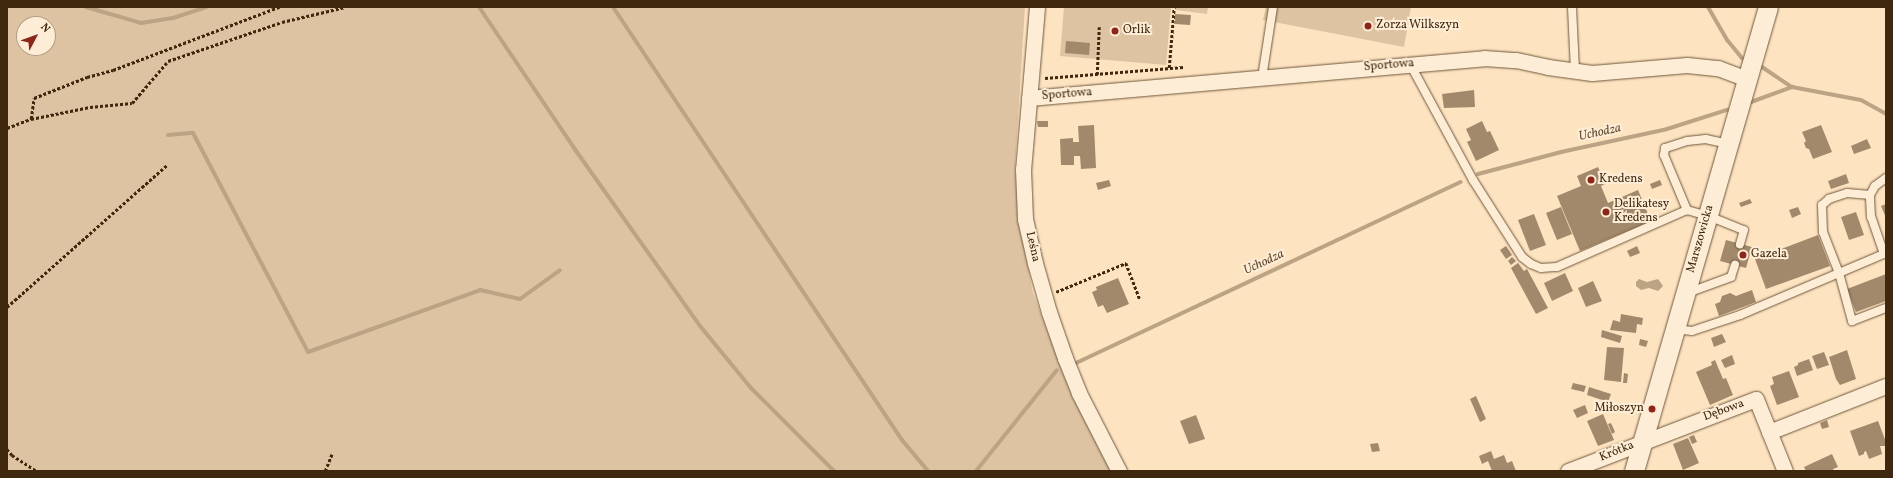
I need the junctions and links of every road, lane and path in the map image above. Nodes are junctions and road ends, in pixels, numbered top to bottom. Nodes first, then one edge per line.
1 (279, 7) edge
2 (345, 7) edge
3 (1037, 7) edge
4 (1174, 7) edge
5 (1274, 7) edge
6 (1572, 7) edge
7 (1768, 7) edge
8 (1099, 27) dead end
9 (1410, 64) junction
10 (1184, 67) dead end
11 (1169, 68) junction
12 (1575, 72) junction
13 (1097, 74) junction
14 (1262, 78) junction
15 (1031, 79) junction
16 (1747, 79) junction
17 (1030, 98) junction
18 (31, 119) junction
19 (7, 128) edge
20 (1729, 144) junction
21 (167, 165) dead end
22 (1886, 178) edge
23 (1870, 195) junction
24 (1687, 210) junction
25 (1706, 215) junction
26 (1740, 244) dead end
27 (1885, 253) edge
28 (1735, 265) dead end
29 (1839, 273) junction
30 (1686, 291) junction
31 (1045, 297) junction
32 (1140, 299) dead end
33 (7, 307) edge
34 (1886, 308) edge
35 (1675, 329) junction
36 (1886, 386) edge
37 (1769, 432) junction
38 (1643, 441) junction
39 (7, 448) edge
40 (332, 454) dead end
41 (37, 471) edge
42 (325, 471) edge
43 (1119, 471) edge
44 (1568, 471) edge
45 (1634, 471) edge
46 (1785, 471) edge

1 - 18 path
2 - 18 path
3 - 15 street, Leśna
4 - 11 path
5 - 14 lane
6 - 12 lane
7 - 16 street, Marszowicka
8 - 13 path
9 - 12 street, Sportowa
9 - 14 street, Sportowa
9 - 24 lane
10 - 11 path
11 - 13 path
12 - 16 street, Sportowa
13 - 15 path
14 - 17 street, Sportowa
15 - 17 street, Leśna
16 - 20 street, Marszowicka
17 - 31 street, Leśna
18 - 19 path
20 - 24 lane
20 - 25 street, Marszowicka
21 - 33 path
22 - 23 lane
23 - 27 lane
23 - 29 lane
24 - 25 lane
25 - 26 lane
25 - 30 street, Marszowicka
27 - 29 lane
28 - 30 lane
29 - 34 lane
29 - 35 lane
30 - 35 street, Marszowicka
31 - 32 path
31 - 43 street, Leśna
35 - 38 street, Marszowicka
36 - 37 street
37 - 38 street, Dębowa
37 - 46 street, Dębowa
38 - 44 street, Krótka
38 - 45 street, Marszowicka
39 - 41 path
40 - 42 path

